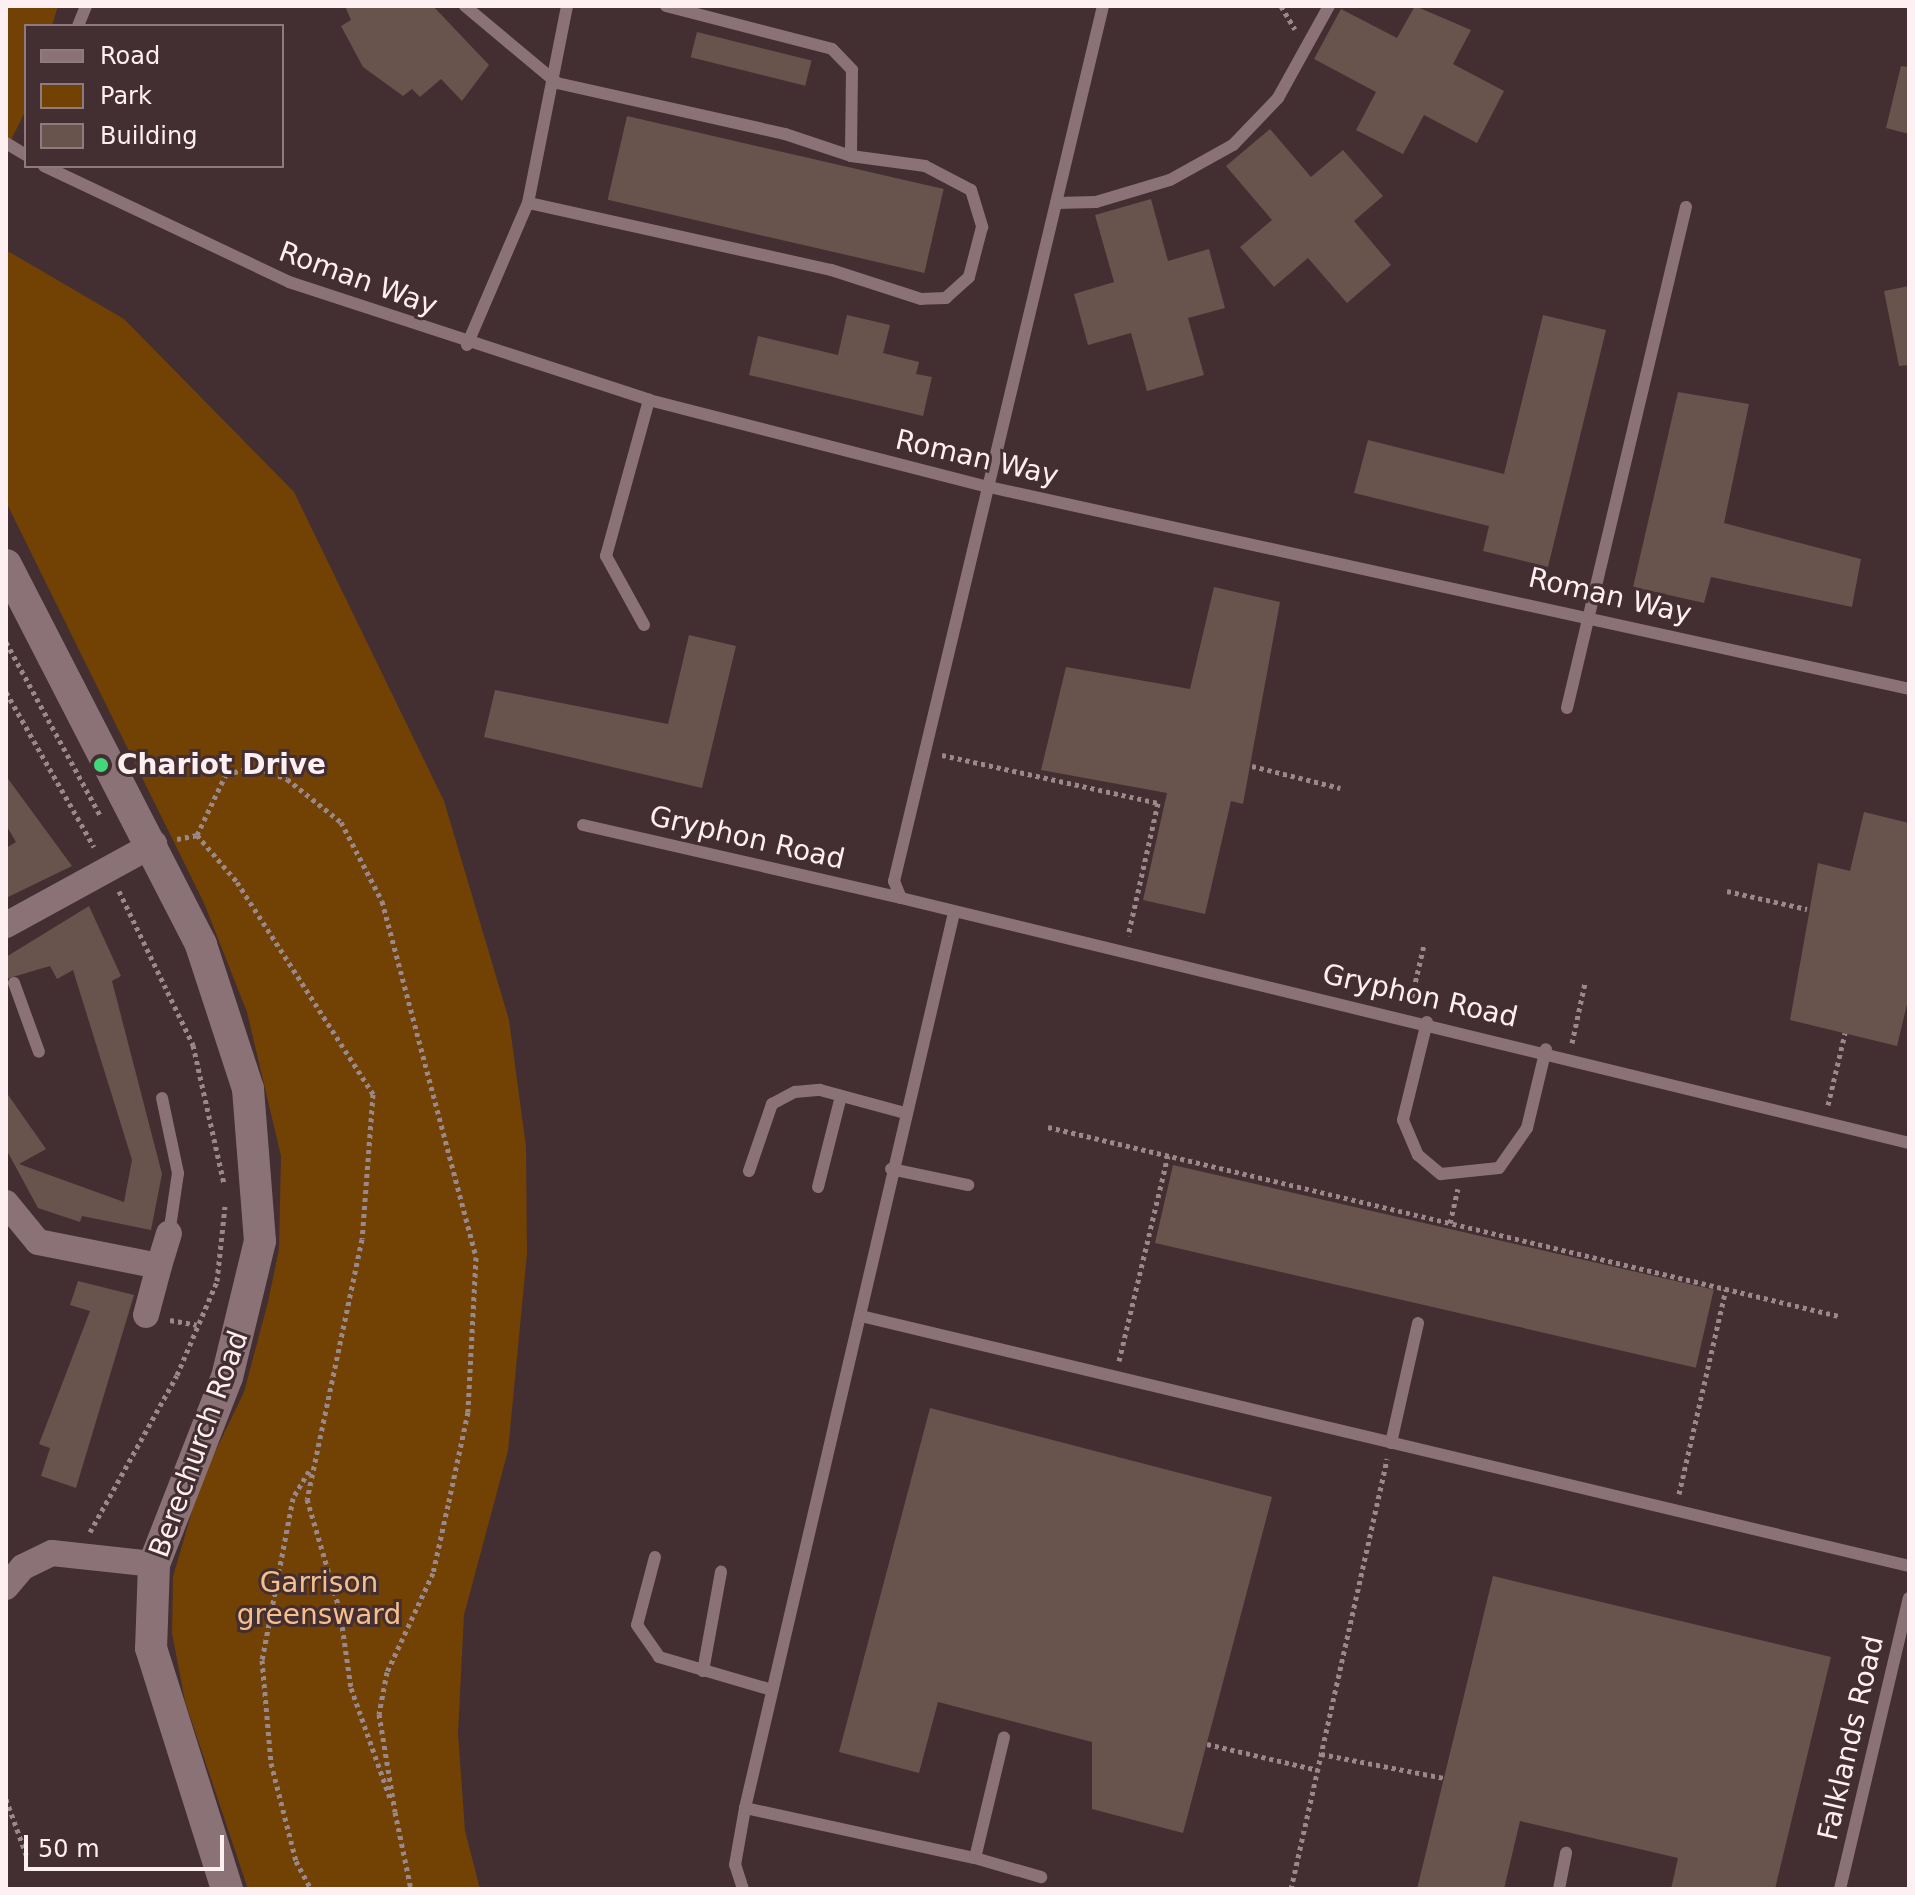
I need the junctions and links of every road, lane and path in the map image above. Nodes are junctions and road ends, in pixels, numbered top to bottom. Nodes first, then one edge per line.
1 (465, 6) edge
2 (567, 6) edge
3 (666, 6) edge
4 (1103, 6) edge
5 (1329, 6) edge
6 (711, 10) edge
7 (557, 83) junction
8 (6, 143) edge
9 (24, 154) edge
10 (851, 156) junction
11 (47, 168) edge
12 (528, 203) junction
13 (1056, 203) junction
14 (1686, 207) dead end
15 (467, 345) junction
16 (649, 400) junction
17 (989, 487) junction
18 (6, 565) edge
19 (1591, 616) junction
20 (644, 625) dead end
21 (6, 642) edge
22 (1909, 689) edge
23 (6, 692) edge
24 (1567, 708) dead end
25 (924, 752) junction
26 (1252, 766) dead end
27 (1340, 788) dead end
28 (129, 806) junction
29 (583, 825) dead end
30 (197, 835) junction
31 (154, 844) junction
32 (106, 868) junction
33 (1727, 891) dead end
34 (901, 898) junction
35 (1807, 909) dead end
36 (954, 913) junction
37 (6, 925) edge
38 (1424, 945) dead end
39 (1124, 952) junction
40 (14, 983) dead end
41 (1585, 983) dead end
42 (1407, 1018) junction
43 (1427, 1022) junction
44 (1845, 1033) dead end
45 (1546, 1049) junction
46 (39, 1052) dead end
47 (1569, 1056) junction
48 (841, 1096) junction
49 (162, 1098) dead end
50 (905, 1113) junction
51 (1824, 1122) junction
52 (1048, 1127) dead end
53 (1909, 1143) edge
54 (1168, 1156) junction
55 (891, 1169) junction
56 (749, 1171) dead end
57 (1462, 1175) junction
58 (968, 1185) dead end
59 (818, 1187) dead end
60 (6, 1203) edge
61 (1450, 1223) junction
62 (169, 1234) joint
63 (159, 1266) junction
64 (1726, 1289) junction
65 (146, 1315) dead end
66 (861, 1316) junction
67 (1839, 1316) dead end
68 (1418, 1323) dead end
69 (1115, 1377) junction
70 (1391, 1443) junction
71 (311, 1467) junction
72 (1675, 1510) junction
73 (655, 1557) dead end
74 (154, 1564) junction
75 (1909, 1566) edge
76 (721, 1572) dead end
77 (6, 1587) edge
78 (1909, 1598) edge
79 (703, 1671) junction
80 (772, 1690) junction
81 (1004, 1737) dead end
82 (1207, 1744) dead end
83 (1321, 1754) junction
84 (1318, 1770) junction
85 (1444, 1778) dead end
86 (6, 1801) edge
87 (745, 1808) junction
88 (395, 1812) junction
89 (1566, 1853) dead end
90 (27, 1857) dead end
91 (975, 1858) junction
92 (1041, 1877) dead end
93 (227, 1889) edge
94 (311, 1889) edge
95 (411, 1889) edge
96 (743, 1889) edge
97 (1291, 1889) edge
98 (1559, 1889) edge
99 (1840, 1889) edge

1 - 7 lane
2 - 7 lane
3 - 6 lane
4 - 13 lane
5 - 13 lane
6 - 10 lane
7 - 10 lane
7 - 12 lane
8 - 9 lane
10 - 12 lane
11 - 15 lane, Roman Way
12 - 15 lane
13 - 17 lane
14 - 19 lane
15 - 16 lane, Roman Way
16 - 17 lane, Roman Way
16 - 20 lane
17 - 19 lane, Roman Way
17 - 25 lane
18 - 28 street, Berechurch Road
19 - 22 lane, Roman Way
19 - 24 lane
21 - 28 path
23 - 32 path
25 - 34 lane
25 - 39 path
26 - 27 path
28 - 31 street, Berechurch Road
29 - 34 lane, Gryphon Road
30 - 31 path
30 - 71 path
30 - 88 path
31 - 32 street
31 - 74 street, Berechurch Road
32 - 37 street
33 - 35 path
34 - 36 lane, Gryphon Road
36 - 39 lane, Gryphon Road
36 - 50 lane
38 - 42 path
39 - 42 lane, Gryphon Road
40 - 46 lane
41 - 47 path
42 - 43 lane, Gryphon Road
43 - 45 lane, Gryphon Road
43 - 57 lane
44 - 51 path
45 - 47 lane, Gryphon Road
45 - 57 lane
47 - 51 lane, Gryphon Road
48 - 50 lane
48 - 56 lane
48 - 59 lane
49 - 62 lane
50 - 55 lane
51 - 53 lane, Gryphon Road
52 - 54 path
54 - 61 path
54 - 69 path
55 - 58 lane
55 - 66 lane
57 - 61 path
60 - 63 street
61 - 64 path
62 - 63 street
63 - 65 street
64 - 67 path
64 - 72 path
66 - 69 lane
66 - 80 lane
68 - 70 lane
69 - 70 lane
70 - 72 lane
70 - 83 path
71 - 88 path
71 - 94 path
72 - 75 lane
73 - 79 lane
74 - 77 street
74 - 93 street, Berechurch Road
76 - 79 lane
78 - 99 lane, Falklands Road
79 - 80 lane
80 - 87 lane
81 - 91 lane
82 - 84 path
83 - 84 path
83 - 85 path
84 - 97 path
86 - 90 path
87 - 91 lane
87 - 96 lane
88 - 95 path
89 - 98 lane
91 - 92 lane

